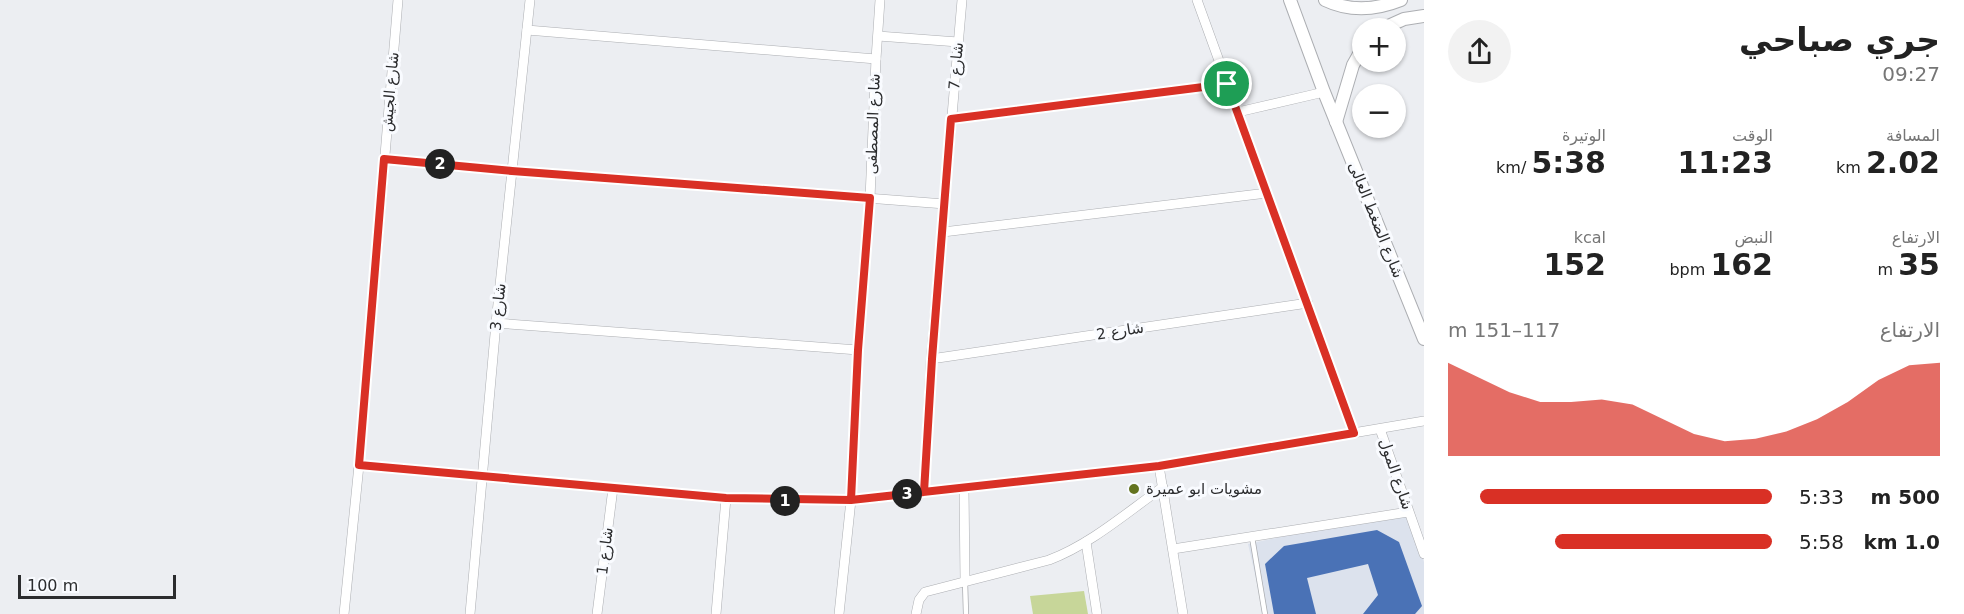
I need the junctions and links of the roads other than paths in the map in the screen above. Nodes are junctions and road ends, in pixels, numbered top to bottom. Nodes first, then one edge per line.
1 (398, 0) edge
2 (530, 0) edge
3 (880, 0) edge
4 (962, 0) edge
5 (1197, 0) edge
6 (1290, 0) edge
7 (1325, 0) edge
8 (1401, 0) edge
9 (1424, 16) edge
10 (1406, 19) edge
11 (527, 30) junction
12 (878, 36) junction
13 (958, 42) junction
14 (876, 59) junction
15 (1352, 68) edge
16 (1227, 84) junction
17 (1324, 92) junction
18 (1238, 112) junction
19 (951, 119) junction
20 (1336, 122) junction
21 (384, 159) junction
22 (512, 171) junction
23 (1267, 193) junction
24 (870, 198) junction
25 (945, 204) junction
26 (943, 232) junction
27 (1308, 303) junction
28 (496, 323) junction
29 (1424, 339) edge
30 (858, 350) junction
31 (932, 359) junction
32 (1424, 421) edge
33 (1380, 429) junction
34 (1354, 433) junction
35 (359, 465) junction
36 (1159, 466) junction
37 (482, 476) junction
38 (964, 487) junction
39 (1163, 487) junction
40 (613, 488) junction
41 (924, 492) junction
42 (726, 498) junction
43 (851, 500) junction
44 (1408, 512) junction
45 (1252, 537) junction
46 (1086, 543) junction
47 (1173, 549) junction
48 (1424, 554) edge
49 (965, 580) junction
50 (344, 614) edge
51 (470, 614) edge
52 (597, 614) edge
53 (716, 614) edge
54 (839, 614) edge
55 (916, 614) edge
56 (966, 614) edge
57 (1097, 614) edge
58 (1183, 614) edge
59 (1265, 614) edge

1 - 21 street, شارع الجيش
2 - 11 street, شارع 3
3 - 12 street, شارع المصطفى
4 - 13 street, شارع 7
5 - 16 street
6 - 17 street, شارع الضغط العالى
7 - 8 street
9 - 10 street
11 - 14 street
11 - 22 street, شارع 3
12 - 13 street
12 - 14 street, شارع المصطفى
13 - 19 street, شارع 7
14 - 24 street, شارع المصطفى
15 - 20 street
16 - 18 street
16 - 19 street
17 - 18 street
17 - 20 street, شارع الضغط العالى
18 - 23 street
19 - 25 street, شارع 7
20 - 29 street, شارع الضغط العالى
21 - 22 street
21 - 35 street, شارع الجيش
22 - 24 street
22 - 28 street, شارع 3
23 - 26 street
23 - 27 street
24 - 25 street
24 - 30 street, شارع المصطفى
25 - 26 street, شارع 7
26 - 31 street, شارع 7
27 - 31 street, شارع 2
27 - 34 street
28 - 30 street
28 - 37 street, شارع 3
30 - 43 street, شارع المصطفى
31 - 41 street, شارع 7
32 - 33 street
33 - 34 street
33 - 44 street, شارع المول
34 - 36 street
35 - 37 street
35 - 50 street, شارع الجيش
36 - 38 street
36 - 39 street
37 - 40 street
37 - 51 street, شارع 3
38 - 41 street
38 - 49 street
39 - 46 street
39 - 47 street
40 - 42 street
40 - 52 street, شارع 1
41 - 43 street
42 - 43 street
42 - 53 street
43 - 54 street
44 - 45 street
44 - 48 street, شارع المول
45 - 47 street
45 - 59 lane
46 - 49 street
46 - 57 street
47 - 58 street
49 - 55 street
49 - 56 lane

